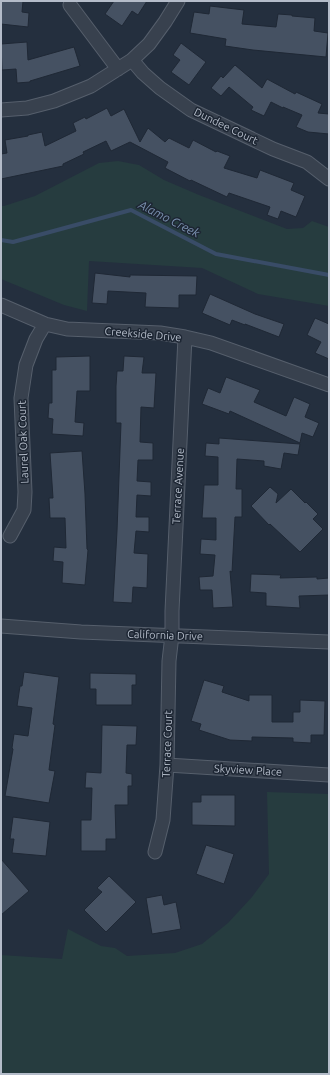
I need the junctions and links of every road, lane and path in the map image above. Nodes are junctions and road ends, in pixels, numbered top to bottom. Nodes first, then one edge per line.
1 (178, 1) edge
2 (70, 5) dead end
3 (132, 60) junction
4 (118, 69) junction
5 (1, 110) edge
6 (329, 179) edge
7 (1, 305) edge
8 (46, 324) junction
9 (186, 337) junction
10 (329, 385) edge
11 (10, 536) dead end
12 (1, 626) edge
13 (172, 635) junction
14 (329, 642) edge
15 (167, 765) junction
16 (329, 774) edge
17 (155, 852) dead end

1 - 3 street
2 - 4 street
3 - 4 street
3 - 6 street, Dundee Court
4 - 5 street
7 - 8 street, Creekside Drive
8 - 9 street, Creekside Drive
8 - 11 street, Laurel Oak Court
9 - 10 street, Creekside Drive
9 - 13 street, Terrace Avenue
12 - 13 street, California Drive
13 - 14 street, California Drive
13 - 15 street, Terrace Court
15 - 16 street, Skyview Place
15 - 17 street, Terrace Court

